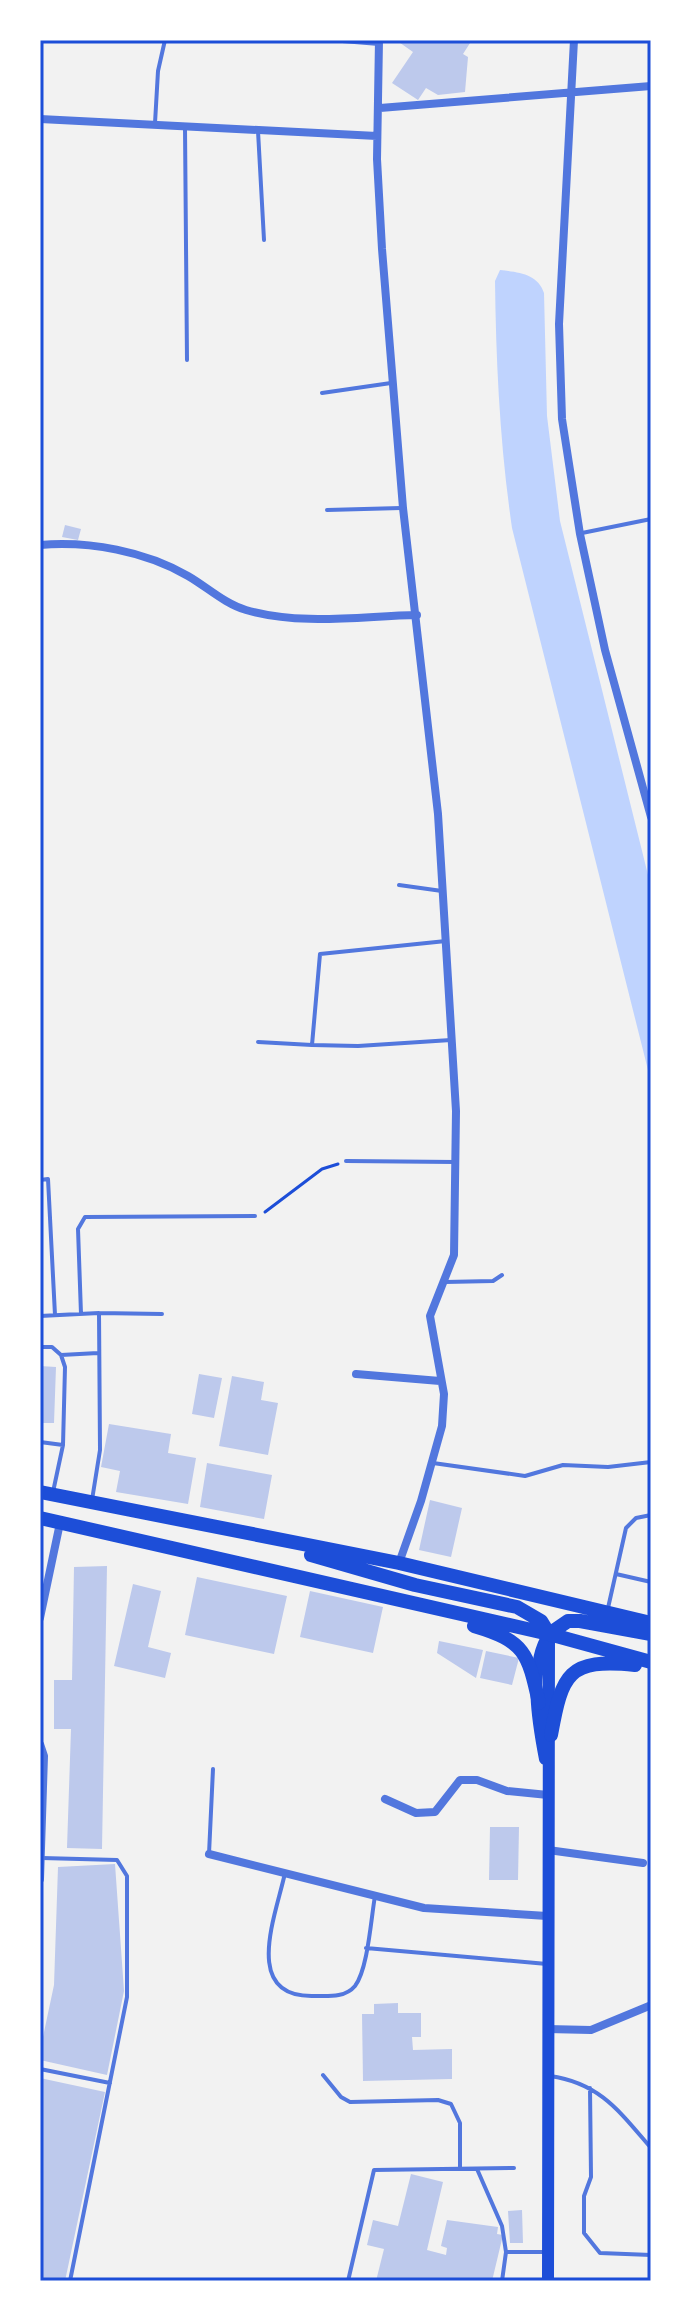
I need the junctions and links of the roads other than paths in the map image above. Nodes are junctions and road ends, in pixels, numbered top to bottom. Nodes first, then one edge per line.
1 (165, 40) edge
2 (330, 40) edge
3 (574, 40) edge
4 (379, 42) edge
5 (651, 86) edge
6 (573, 94) junction
7 (380, 108) junction
8 (40, 119) edge
9 (155, 123) junction
10 (185, 126) junction
11 (258, 131) junction
12 (377, 136) junction
13 (264, 240) dead end
14 (187, 360) dead end
15 (392, 383) junction
16 (322, 393) dead end
17 (403, 508) junction
18 (327, 510) dead end
19 (651, 519) edge
20 (580, 534) junction
21 (40, 545) edge
22 (417, 615) junction
23 (651, 817) edge
24 (399, 885) dead end
25 (444, 891) junction
26 (446, 941) junction
27 (451, 1040) junction
28 (258, 1042) dead end
29 (312, 1045) junction
30 (346, 1161) road end
31 (456, 1162) junction
32 (40, 1180) edge
33 (255, 1216) road end
34 (502, 1275) dead end
35 (445, 1282) junction
36 (99, 1313) junction
37 (81, 1314) junction
38 (162, 1314) dead end
39 (55, 1315) junction
40 (40, 1316) edge
41 (40, 1347) edge
42 (99, 1353) junction
43 (61, 1355) junction
44 (356, 1374) dead end
45 (440, 1381) junction
46 (40, 1442) edge
47 (63, 1445) junction
48 (651, 1462) edge
49 (433, 1463) junction
50 (46, 1493) edge
51 (91, 1503) junction
52 (651, 1515) edge
53 (40, 1518) edge
54 (60, 1523) junction
55 (245, 1535) junction
56 (399, 1563) junction
57 (616, 1574) junction
58 (651, 1582) edge
59 (398, 1599) junction
60 (607, 1611) junction
61 (40, 1618) edge
62 (651, 1623) edge
63 (549, 1634) junction
64 (651, 1634) edge
65 (651, 1664) edge
66 (539, 1703) junction
67 (551, 1735) junction
68 (40, 1744) edge
69 (213, 1769) dead end
70 (548, 1789) junction
71 (385, 1799) dead end
72 (548, 1850) junction
73 (209, 1854) joint
74 (41, 1858) edge
75 (643, 1863) dead end
76 (285, 1873) junction
77 (40, 1879) edge
78 (375, 1896) junction
79 (547, 1916) junction
80 (366, 1948) junction
81 (547, 1964) junction
82 (649, 2006) edge
83 (547, 2029) junction
84 (40, 2069) edge
85 (323, 2075) dead end
86 (547, 2075) junction
87 (110, 2083) junction
88 (590, 2088) junction
89 (651, 2148) edge
90 (514, 2168) dead end
91 (460, 2169) junction
92 (477, 2169) junction
93 (506, 2252) junction
94 (548, 2252) junction
95 (651, 2255) edge
96 (70, 2281) edge
97 (348, 2281) edge
98 (502, 2281) edge
99 (548, 2281) edge

1 - 9 lane
2 - 4 lane
3 - 6 street
4 - 7 street
5 - 6 street
6 - 7 street
6 - 20 street
7 - 12 street
8 - 9 street
9 - 10 street
10 - 11 street
10 - 14 lane
11 - 12 street
11 - 13 lane
12 - 15 street
15 - 16 lane
15 - 17 street
17 - 18 lane
17 - 22 street
19 - 20 lane
20 - 23 street
21 - 22 street
22 - 25 street
24 - 25 lane
25 - 26 street
26 - 27 street
26 - 29 lane
27 - 29 lane
27 - 31 street
28 - 29 lane
30 - 31 lane
31 - 35 street
32 - 39 lane
33 - 37 lane
34 - 35 lane
35 - 45 street
36 - 37 lane
36 - 38 lane
36 - 42 lane
37 - 39 lane
39 - 40 lane
41 - 43 lane
42 - 43 lane
42 - 51 lane
43 - 47 lane
44 - 45 street
45 - 49 street
46 - 47 lane
47 - 50 lane
48 - 49 lane
49 - 56 street
50 - 51 main road
51 - 55 main road
52 - 57 lane
53 - 54 main road
54 - 59 main road
54 - 61 street
55 - 56 main road
55 - 63 main road
56 - 60 main road
57 - 58 lane
57 - 60 lane
59 - 63 main road
59 - 66 main road
60 - 62 main road
63 - 64 main road
63 - 65 main road
63 - 66 main road
63 - 67 main road
65 - 67 main road
66 - 70 main road
67 - 70 main road
68 - 74 street
69 - 73 lane
70 - 71 street
70 - 72 main road
72 - 75 street
72 - 79 main road
73 - 76 street
74 - 77 street
74 - 87 lane
76 - 78 street
76 - 80 lane
78 - 79 street
78 - 80 lane
79 - 81 main road
80 - 81 lane
81 - 83 main road
82 - 83 street
83 - 86 main road
84 - 87 lane
85 - 91 lane
86 - 88 lane
86 - 94 main road
87 - 96 lane
88 - 89 lane
88 - 95 lane
90 - 92 lane
91 - 92 lane
91 - 97 lane
92 - 93 lane
93 - 94 lane
93 - 98 lane
94 - 99 main road

